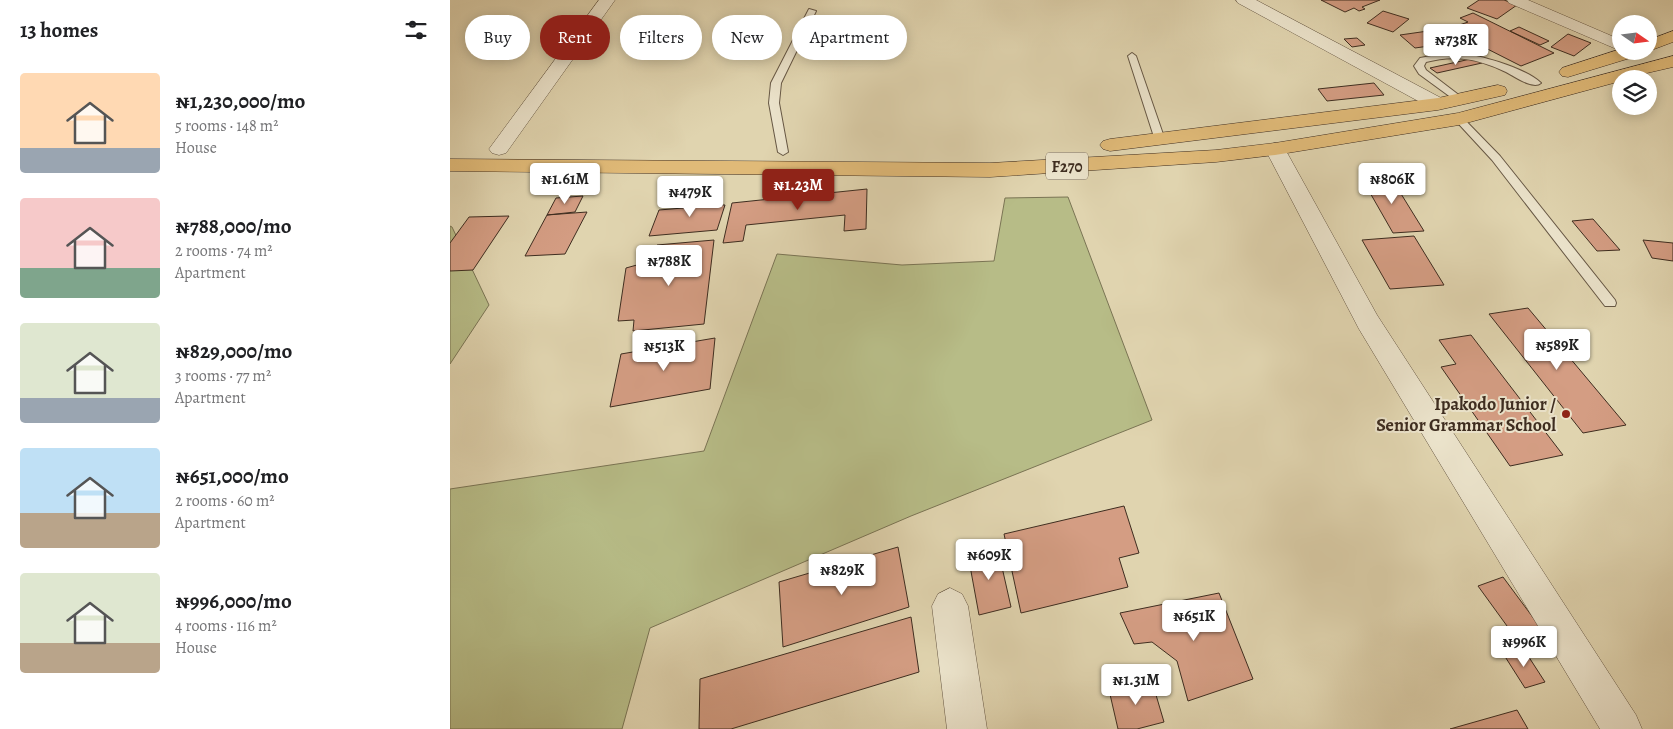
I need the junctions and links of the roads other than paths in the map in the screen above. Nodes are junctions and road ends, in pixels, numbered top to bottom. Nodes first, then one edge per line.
1 (606, 0) edge
2 (1244, 0) edge
3 (1515, 0) edge
4 (812, 11) dead end
5 (1673, 36) edge
6 (1612, 42) edge
7 (1658, 42) edge
8 (1132, 56) dead end
9 (1612, 58) edge
10 (1673, 61) edge
11 (1536, 83) junction
12 (1438, 104) junction
13 (1459, 109) junction
14 (1160, 140) junction
15 (450, 149) edge
16 (499, 149) junction
17 (1275, 149) junction
18 (783, 152) junction
19 (450, 165) edge
20 (1610, 303) dead end
21 (950, 606) dead end
22 (967, 729) edge
23 (1622, 729) edge

1 - 16 street
2 - 12 street
3 - 6 street
4 - 18 lane
5 - 7 main road
8 - 14 lane
9 - 11 main road, F270
10 - 13 main road, F270
11 - 13 main road, F270
11 - 13 lane
12 - 13 main road, F270
12 - 14 main road, F270
13 - 17 main road, F270
13 - 20 lane
14 - 18 main road, F270
15 - 16 main road, F270
16 - 18 main road, F270
17 - 19 main road, F270
17 - 23 street
21 - 22 street

